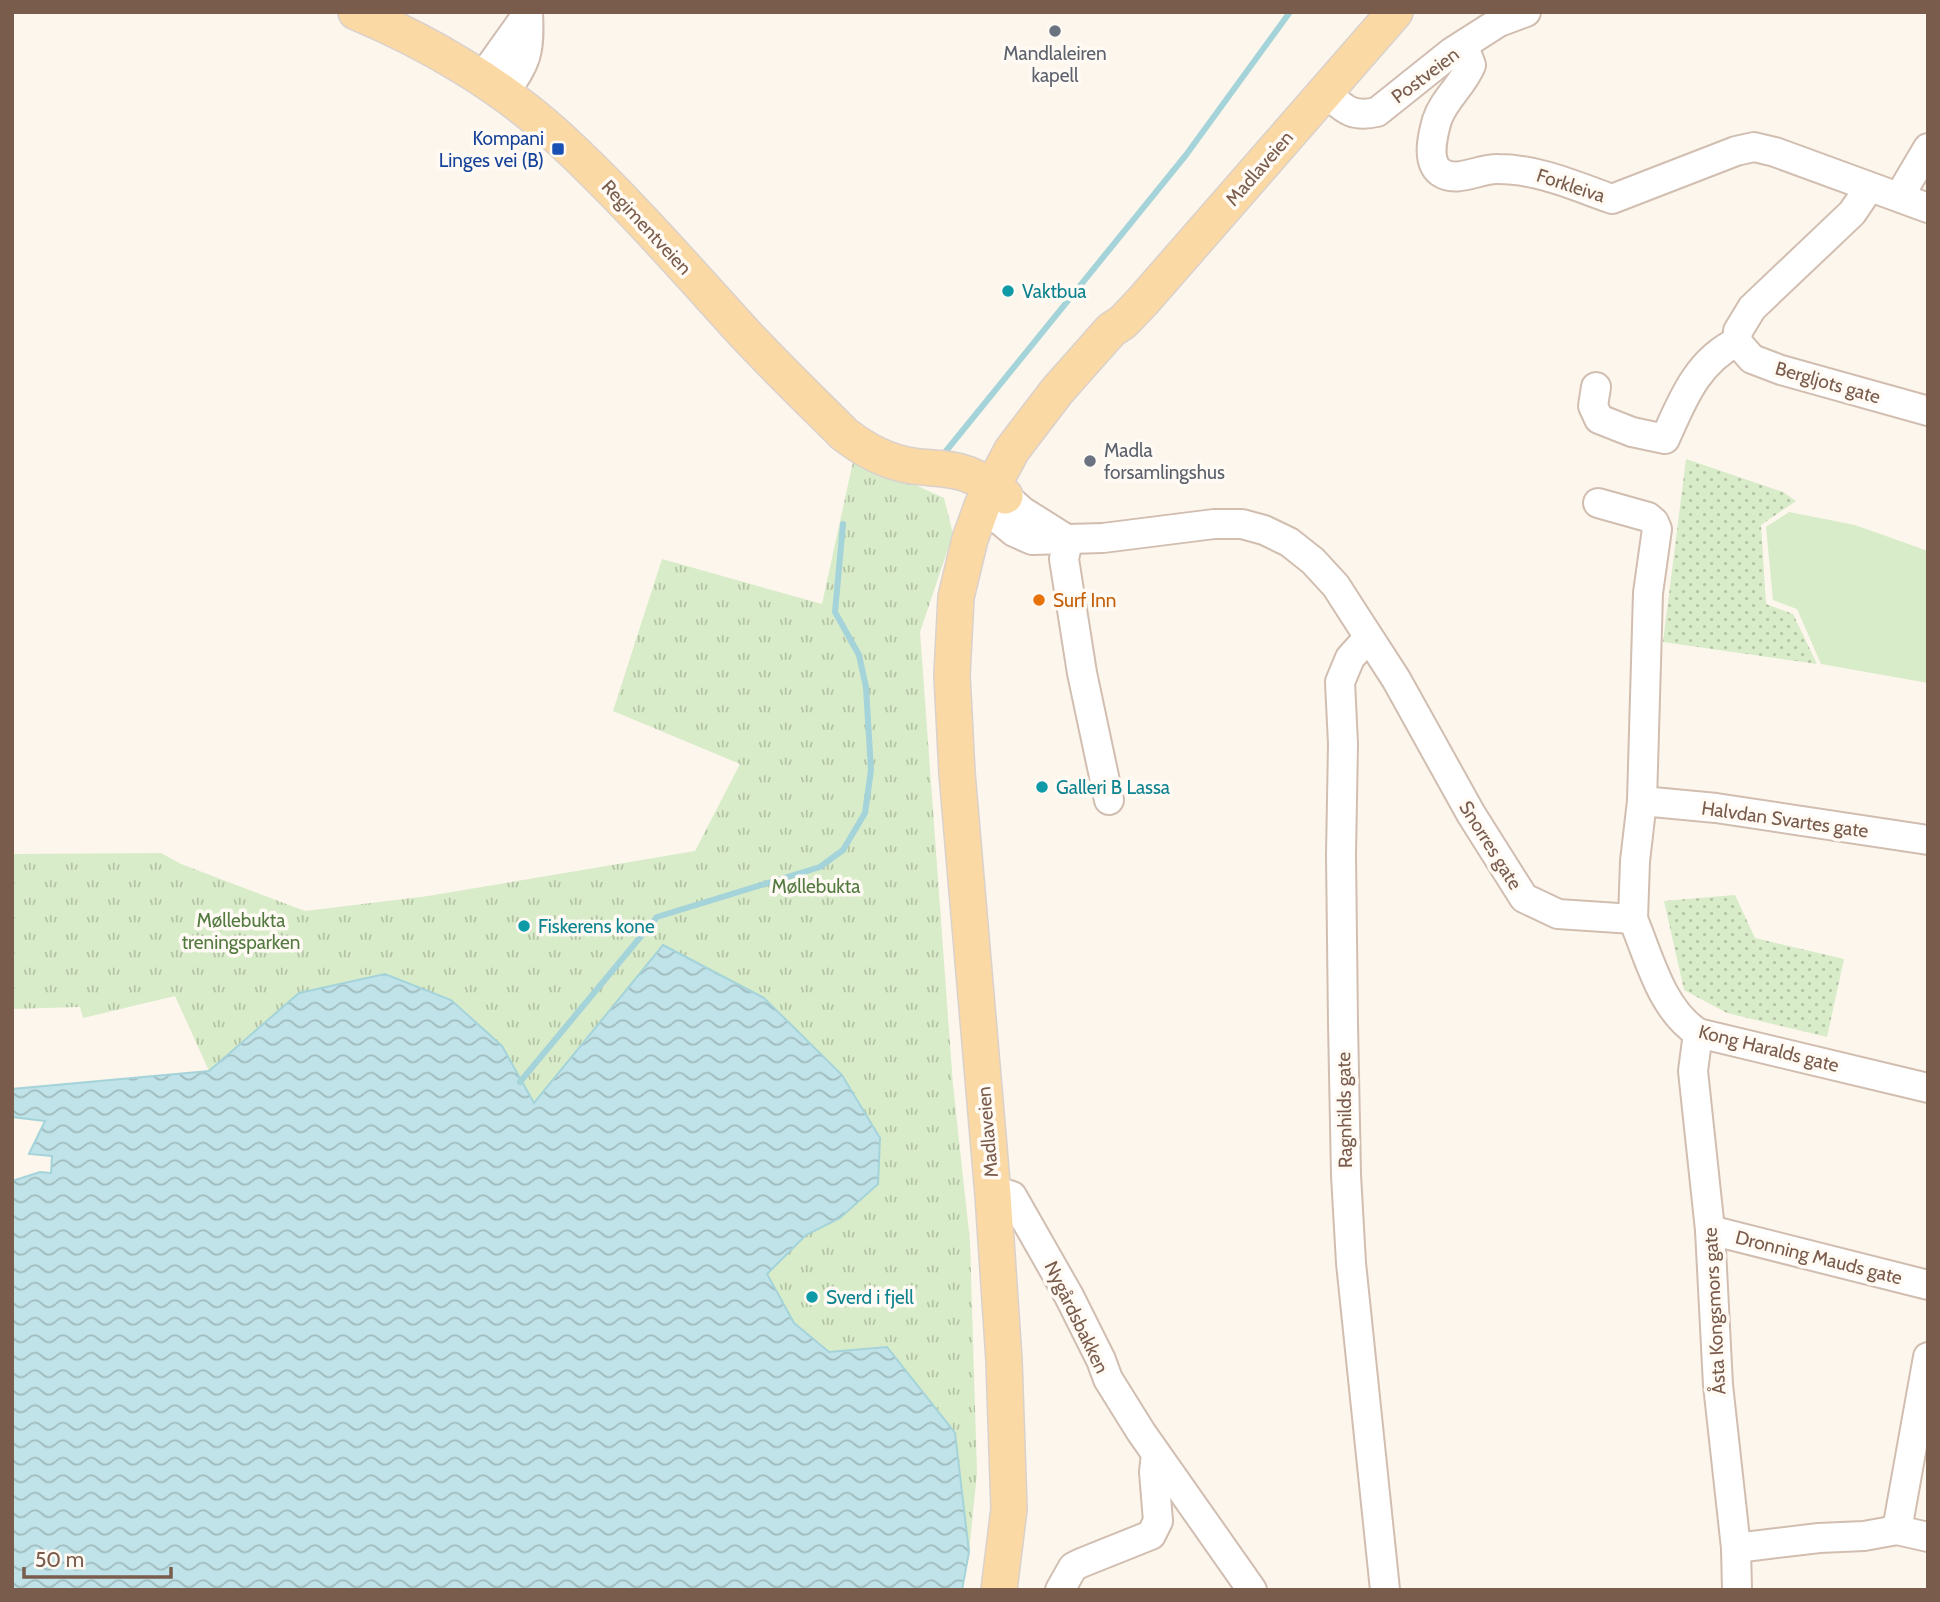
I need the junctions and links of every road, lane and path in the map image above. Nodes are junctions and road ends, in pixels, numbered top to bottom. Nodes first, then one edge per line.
1 (356, 12) edge
2 (1395, 12) edge
3 (1526, 12) edge
4 (528, 13) edge
5 (1464, 46) junction
6 (492, 87) junction
7 (1325, 92) junction
8 (1928, 148) edge
9 (1869, 188) junction
10 (1899, 197) junction
11 (1928, 208) edge
12 (1737, 342) junction
13 (1596, 387) dead end
14 (1928, 411) edge
15 (993, 501) junction
16 (1598, 503) dead end
17 (1068, 540) junction
18 (1368, 638) junction
19 (1109, 800) dead end
20 (1643, 801) junction
21 (1928, 840) edge
22 (1633, 919) junction
23 (1698, 1033) junction
24 (1928, 1088) edge
25 (993, 1195) junction
26 (1710, 1230) junction
27 (1928, 1285) edge
28 (1928, 1357) edge
29 (1156, 1454) junction
30 (1897, 1530) junction
31 (1928, 1537) edge
32 (1736, 1548) junction
33 (999, 1590) edge
34 (1060, 1590) edge
35 (1252, 1590) edge
36 (1385, 1590) edge
37 (1737, 1590) edge

1 - 6 main road, Regimentveien
2 - 7 main road, Madlaveien
3 - 5 street, Postveien
4 - 6 street
5 - 7 street, Postveien
5 - 9 street, Forkleiva
6 - 15 main road, Regimentveien
7 - 15 main road, Madlaveien
8 - 10 street
9 - 10 street
9 - 12 street
10 - 11 street
12 - 13 street
12 - 14 street, Bergljots gate
15 - 17 street, Snorres gate
15 - 25 main road, Madlaveien
16 - 20 street
17 - 18 street, Snorres gate
17 - 19 street
18 - 22 street, Snorres gate
18 - 36 street, Ragnhilds gate
20 - 21 street, Halvdan Svartes gate
20 - 22 street
22 - 23 street, Kong Haralds gate
23 - 24 street, Kong Haralds gate
23 - 26 street, Åsta Kongsmors gate
25 - 29 street, Nygårdsbakken
25 - 33 main road, Madlaveien
26 - 27 street, Dronning Mauds gate
26 - 32 street, Åsta Kongsmors gate
28 - 30 street
29 - 34 street
29 - 35 street, Nygårdsbakken
30 - 31 street
30 - 32 street
32 - 37 street, Åsta Kongsmors gate

